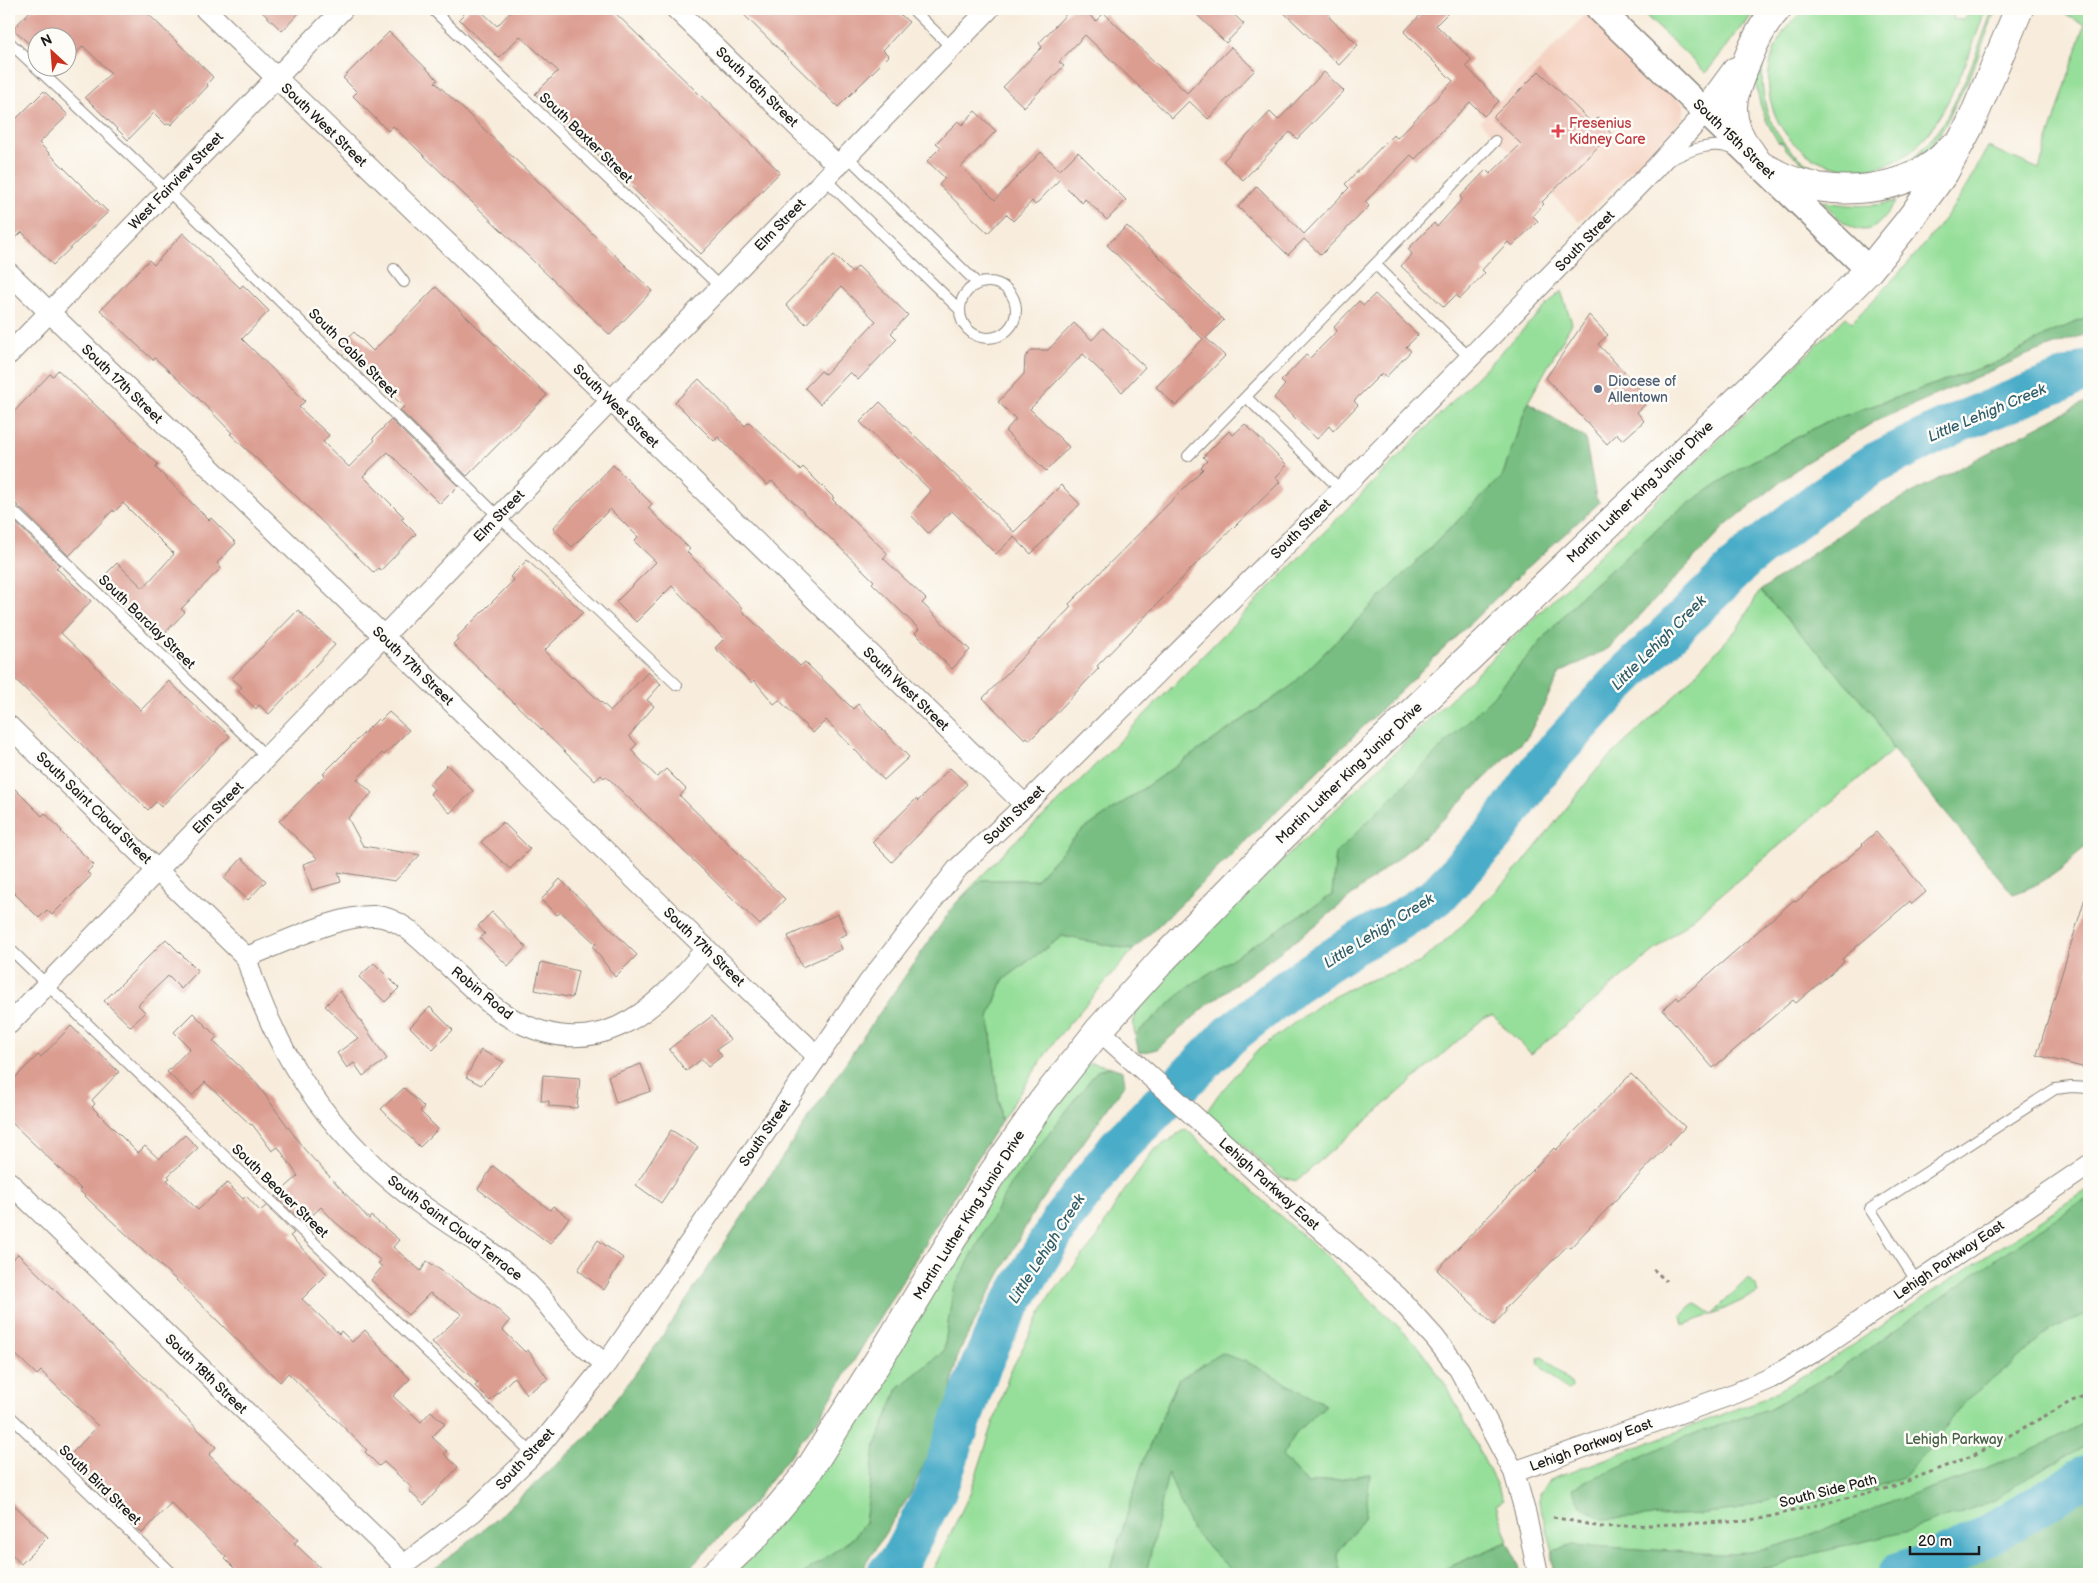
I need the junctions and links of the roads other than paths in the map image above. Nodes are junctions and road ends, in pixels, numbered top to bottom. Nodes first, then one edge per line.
1 (205, 9) edge
2 (343, 9) edge
3 (432, 9) edge
4 (676, 9) edge
5 (912, 9) edge
6 (989, 9) edge
7 (1599, 9) edge
8 (1777, 9) edge
9 (2019, 9) edge
10 (9, 42) edge
11 (952, 48) junction
12 (1751, 51) junction
13 (276, 78) junction
14 (1706, 112) junction
15 (1970, 125) junction
16 (1495, 141) dead end
17 (1760, 165) junction
18 (1657, 166) junction
19 (837, 167) junction
20 (167, 190) junction
21 (1376, 264) junction
22 (394, 269) dead end
23 (1869, 270) junction
24 (9, 273) edge
25 (404, 282) dead end
26 (978, 284) junction
27 (720, 287) junction
28 (959, 309) junction
29 (49, 312) junction
30 (9, 354) edge
31 (1470, 358) junction
32 (1246, 397) junction
33 (611, 400) junction
34 (1188, 456) dead end
35 (1341, 490) junction
36 (9, 507) edge
37 (499, 517) junction
38 (383, 637) junction
39 (677, 684) dead end
40 (9, 726) edge
41 (267, 757) junction
42 (1025, 805) junction
43 (158, 870) junction
44 (9, 948) edge
45 (706, 948) junction
46 (246, 957) junction
47 (46, 985) junction
48 (9, 1024) edge
49 (1099, 1030) junction
50 (818, 1057) junction
51 (2089, 1088) edge
52 (2089, 1165) edge
53 (9, 1182) edge
54 (1917, 1282) junction
55 (606, 1364) junction
56 (9, 1415) edge
57 (533, 1454) junction
58 (1514, 1472) junction
59 (1536, 1565) edge
60 (398, 1570) edge
61 (173, 1574) edge
62 (715, 1574) edge

1 - 13 street, South West Street
2 - 13 street, West Fairview Street
3 - 27 lane, South Baxter Street
4 - 19 street, South 16th Street
5 - 11 lane
6 - 11 street, Elm Street
7 - 14 street, South 15th Street
8 - 12 main road
9 - 15 main road, Martin Luther King Junior Drive
10 - 20 lane, South Cable Street
11 - 19 street, Elm Street
12 - 14 main road
12 - 17 main road
13 - 20 street, West Fairview Street
13 - 33 street, South West Street
14 - 17 street, South 15th Street
14 - 18 street, South Street
15 - 17 main road
15 - 23 main road, Martin Luther King Junior Drive
16 - 21 lane
17 - 18 lane
17 - 23 street, South 15th Street
18 - 31 street, South Street
19 - 26 lane
19 - 27 street, Elm Street
19 - 28 lane
20 - 29 street, West Fairview Street
20 - 37 lane, South Cable Street
21 - 31 lane
21 - 32 lane
22 - 25 lane
23 - 49 main road, Martin Luther King Junior Drive
24 - 29 street, South 17th Street
26 - 28 lane
26 - 28 lane
27 - 33 street, Elm Street
29 - 30 street, West Fairview Street
29 - 38 street, South 17th Street
31 - 35 street, South Street
32 - 34 lane
32 - 35 lane
33 - 37 street, Elm Street
33 - 42 street, South West Street
35 - 42 street, South Street
36 - 41 lane, South Barclay Street
37 - 38 street, Elm Street
37 - 39 lane, South Cable Street
38 - 41 street, Elm Street
38 - 45 street, South 17th Street
40 - 43 street, South Saint Cloud Street
41 - 43 street, Elm Street
42 - 50 street, South Street
43 - 46 street, South Saint Cloud Terrace
43 - 47 street, Elm Street
44 - 47 lane, South Beaver Street
45 - 46 street, Robin Road
45 - 50 street, South 17th Street
46 - 55 street, South Saint Cloud Terrace
47 - 48 street, Elm Street
47 - 57 lane, South Beaver Street
49 - 58 street, Lehigh Parkway East
49 - 62 main road, Martin Luther King Junior Drive
50 - 55 street, South Street
51 - 54 lane
52 - 54 street, Lehigh Parkway East
53 - 60 street, South 18th Street
54 - 58 street, Lehigh Parkway East
55 - 57 street, South Street
56 - 61 lane, South Bird Street
57 - 60 street, South Street
58 - 59 street

